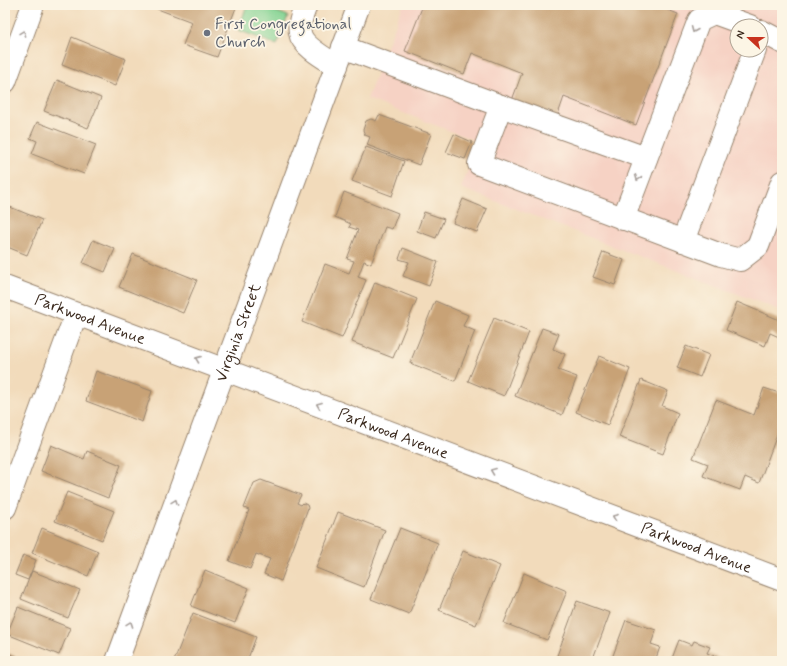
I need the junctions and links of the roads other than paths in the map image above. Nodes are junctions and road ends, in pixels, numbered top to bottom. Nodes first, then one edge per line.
1 (33, 5) edge
2 (306, 5) edge
3 (359, 5) edge
4 (729, 18) edge
5 (769, 36) edge
6 (782, 42) edge
7 (340, 56) junction
8 (743, 58) edge
9 (5, 82) edge
10 (501, 106) junction
11 (646, 158) junction
12 (782, 182) edge
13 (623, 219) junction
14 (683, 241) junction
15 (5, 287) edge
16 (76, 314) junction
17 (224, 369) junction
18 (5, 508) edge
19 (782, 580) edge
20 (117, 661) edge

9 -> 1 street
2 - 7 street
3 - 7 street, Virginia Street
4 -> 11 street
5 - 6 street
7 - 10 street
7 - 17 street, Virginia Street
8 - 14 street
10 - 11 street
10 - 13 street
11 -> 13 street
12 - 14 street
13 - 14 street
15 - 16 street, Parkwood Avenue
17 -> 16 street, Parkwood Avenue
16 - 18 street
19 -> 17 street, Parkwood Avenue
20 -> 17 street, Virginia Street

